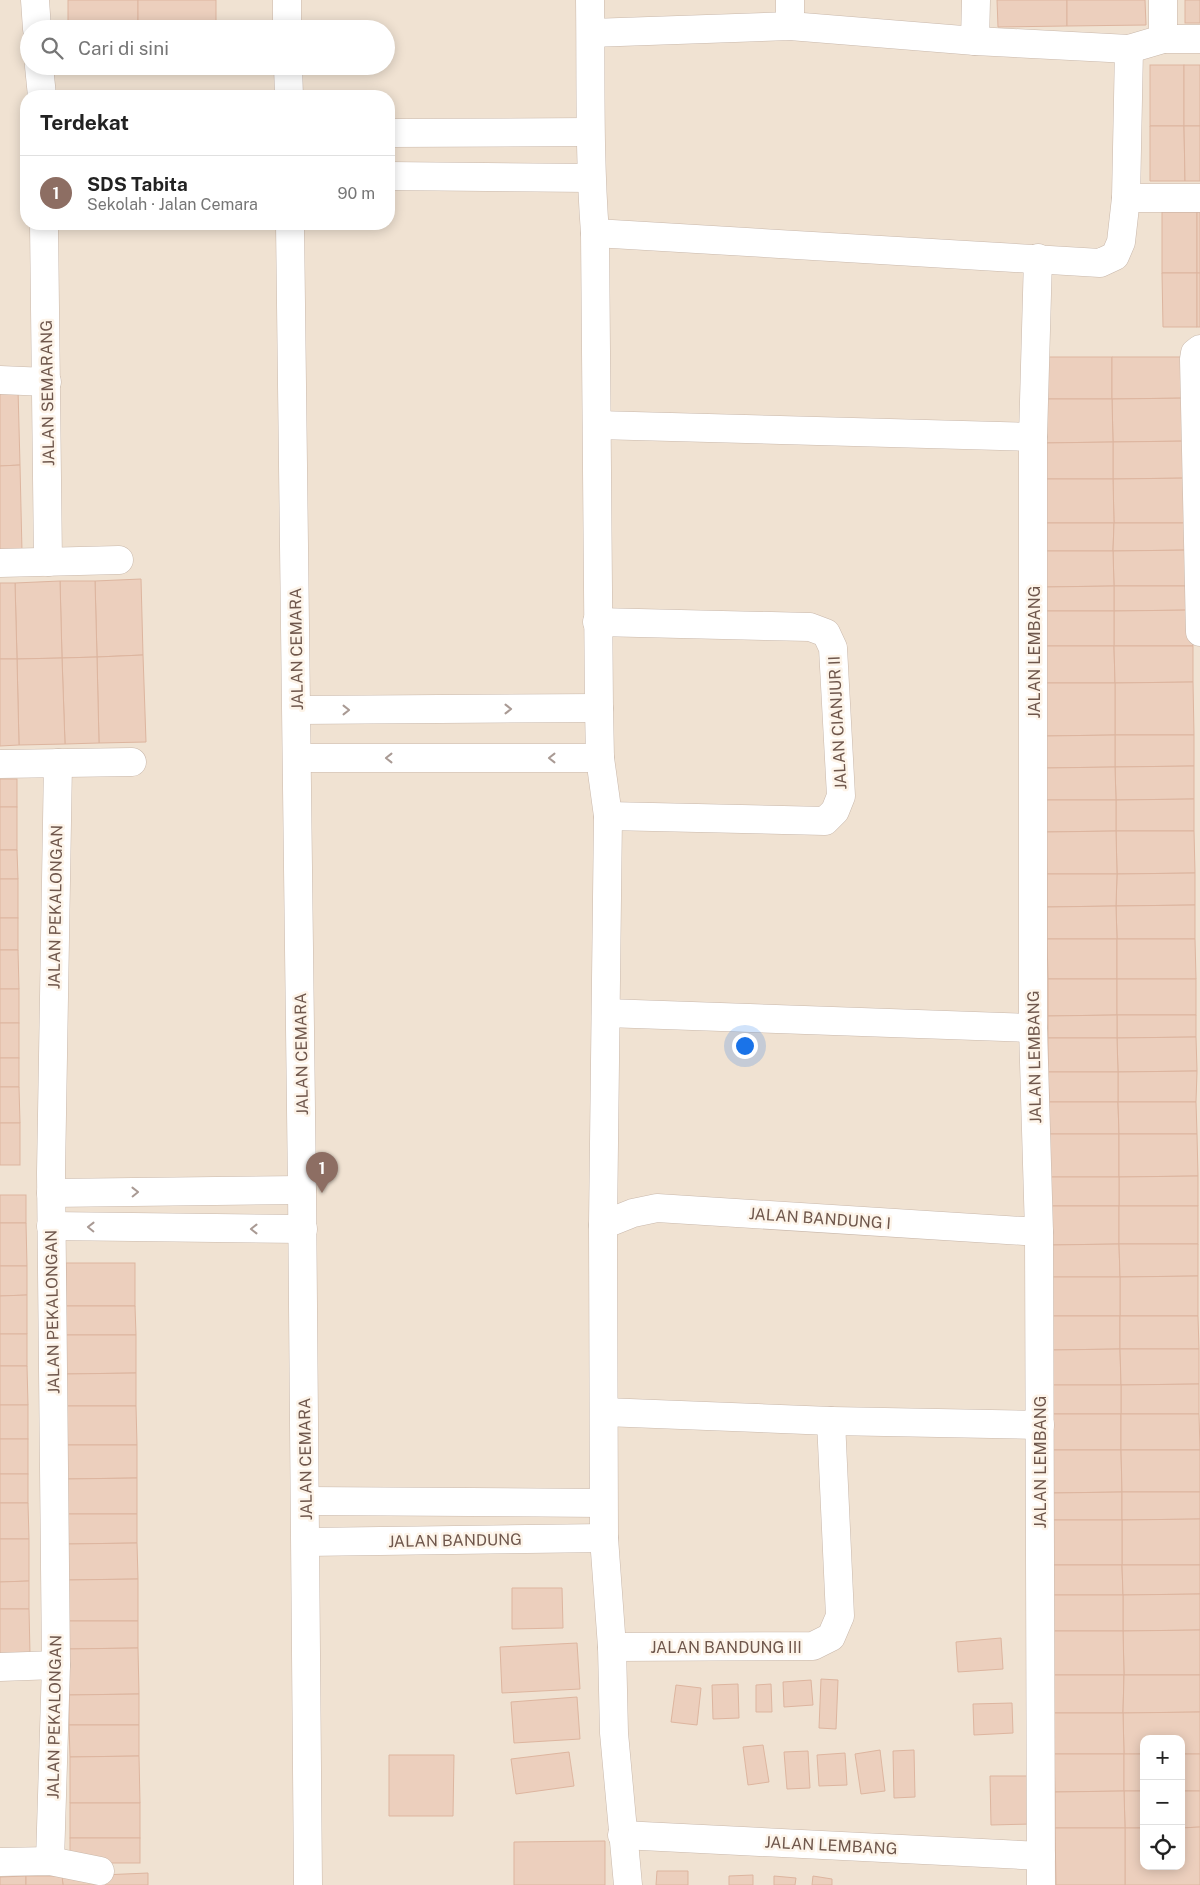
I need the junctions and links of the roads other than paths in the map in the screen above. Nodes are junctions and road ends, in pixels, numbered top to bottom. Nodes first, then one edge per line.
1 (35, 0) edge
2 (287, 0) edge
3 (590, 0) edge
4 (976, 0) edge
5 (1163, 0) edge
6 (790, 13) edge
7 (36, 20) edge
8 (287, 20) edge
9 (591, 33) junction
10 (1164, 39) junction
11 (1200, 39) edge
12 (975, 41) junction
13 (1129, 49) junction
14 (41, 75) edge
15 (288, 75) edge
16 (42, 90) edge
17 (288, 90) edge
18 (590, 132) junction
19 (395, 133) edge
20 (395, 176) edge
21 (590, 178) junction
22 (1126, 198) junction
23 (1200, 198) edge
24 (44, 230) edge
25 (290, 230) edge
26 (595, 233) junction
27 (1038, 258) junction
28 (1200, 348) edge
29 (0, 380) edge
30 (47, 382) junction
31 (597, 425) junction
32 (1033, 437) junction
33 (119, 560) dead end
34 (48, 562) junction
35 (0, 564) edge
36 (597, 622) junction
37 (1200, 632) edge
38 (599, 708) junction
39 (297, 710) junction
40 (298, 758) junction
41 (600, 758) junction
42 (132, 762) dead end
43 (58, 763) junction
44 (0, 764) edge
45 (608, 816) junction
46 (606, 1013) junction
47 (1033, 1028) junction
48 (302, 1190) junction
49 (51, 1193) junction
50 (603, 1225) junction
51 (51, 1226) junction
52 (303, 1229) junction
53 (1039, 1232) junction
54 (604, 1412) junction
55 (831, 1421) junction
56 (1040, 1425) junction
57 (306, 1501) junction
58 (603, 1503) junction
59 (604, 1538) junction
60 (306, 1542) junction
61 (612, 1647) junction
62 (56, 1665) junction
63 (0, 1667) edge
64 (622, 1835) junction
65 (1041, 1856) junction
66 (50, 1861) junction
67 (0, 1862) edge
68 (100, 1871) dead end
69 (308, 1885) edge
70 (628, 1885) edge
71 (1041, 1885) edge

1 - 7 street
2 - 8 street
3 - 9 street
4 - 12 street
5 - 10 street
6 - 9 street
6 - 12 street
9 - 18 street
10 - 11 street
10 - 13 street
12 - 13 street
13 - 22 street
14 - 16 street
15 - 17 street
18 - 19 street
18 - 21 street
20 - 21 street
21 - 26 street
22 - 23 street
22 - 27 street
24 - 30 street, JALAN SEMARANG
25 - 39 street, JALAN CEMARA
26 - 27 street
26 - 31 street
27 - 32 street, JALAN LEMBANG
28 - 37 street
29 - 30 street
30 - 34 street, JALAN SEMARANG
31 - 32 street
31 - 36 street
32 - 47 street, JALAN LEMBANG
33 - 34 street
34 - 35 street
36 - 38 street
36 - 45 street, JALAN CIANJUR II
39 -> 38 street
38 - 41 street
39 - 40 street, JALAN CEMARA
41 -> 40 street
40 - 48 street, JALAN CEMARA
41 - 45 street
42 - 43 street
43 - 44 street
43 - 49 street, JALAN PEKALONGAN
45 - 46 street
46 - 47 street
46 - 50 street
47 - 53 street, JALAN LEMBANG
49 -> 48 street
48 - 52 street, JALAN CEMARA
49 - 51 street, JALAN PEKALONGAN
50 - 53 street, JALAN BANDUNG I
50 - 54 street
52 -> 51 street
51 - 62 street, JALAN PEKALONGAN
52 - 57 street, JALAN CEMARA
53 - 56 street, JALAN LEMBANG
54 - 55 street
54 - 58 street
55 - 56 street
55 - 61 street, JALAN BANDUNG III
56 - 65 street, JALAN LEMBANG
57 - 58 street
57 - 60 street, JALAN CEMARA
58 - 59 street
59 - 60 street, JALAN BANDUNG
59 - 61 street
60 - 69 street, JALAN CEMARA
61 - 64 street
62 - 63 street
62 - 66 street, JALAN PEKALONGAN
64 - 65 street, JALAN LEMBANG
64 - 70 street
65 - 71 street, JALAN LEMBANG
66 - 67 street
66 - 68 street

